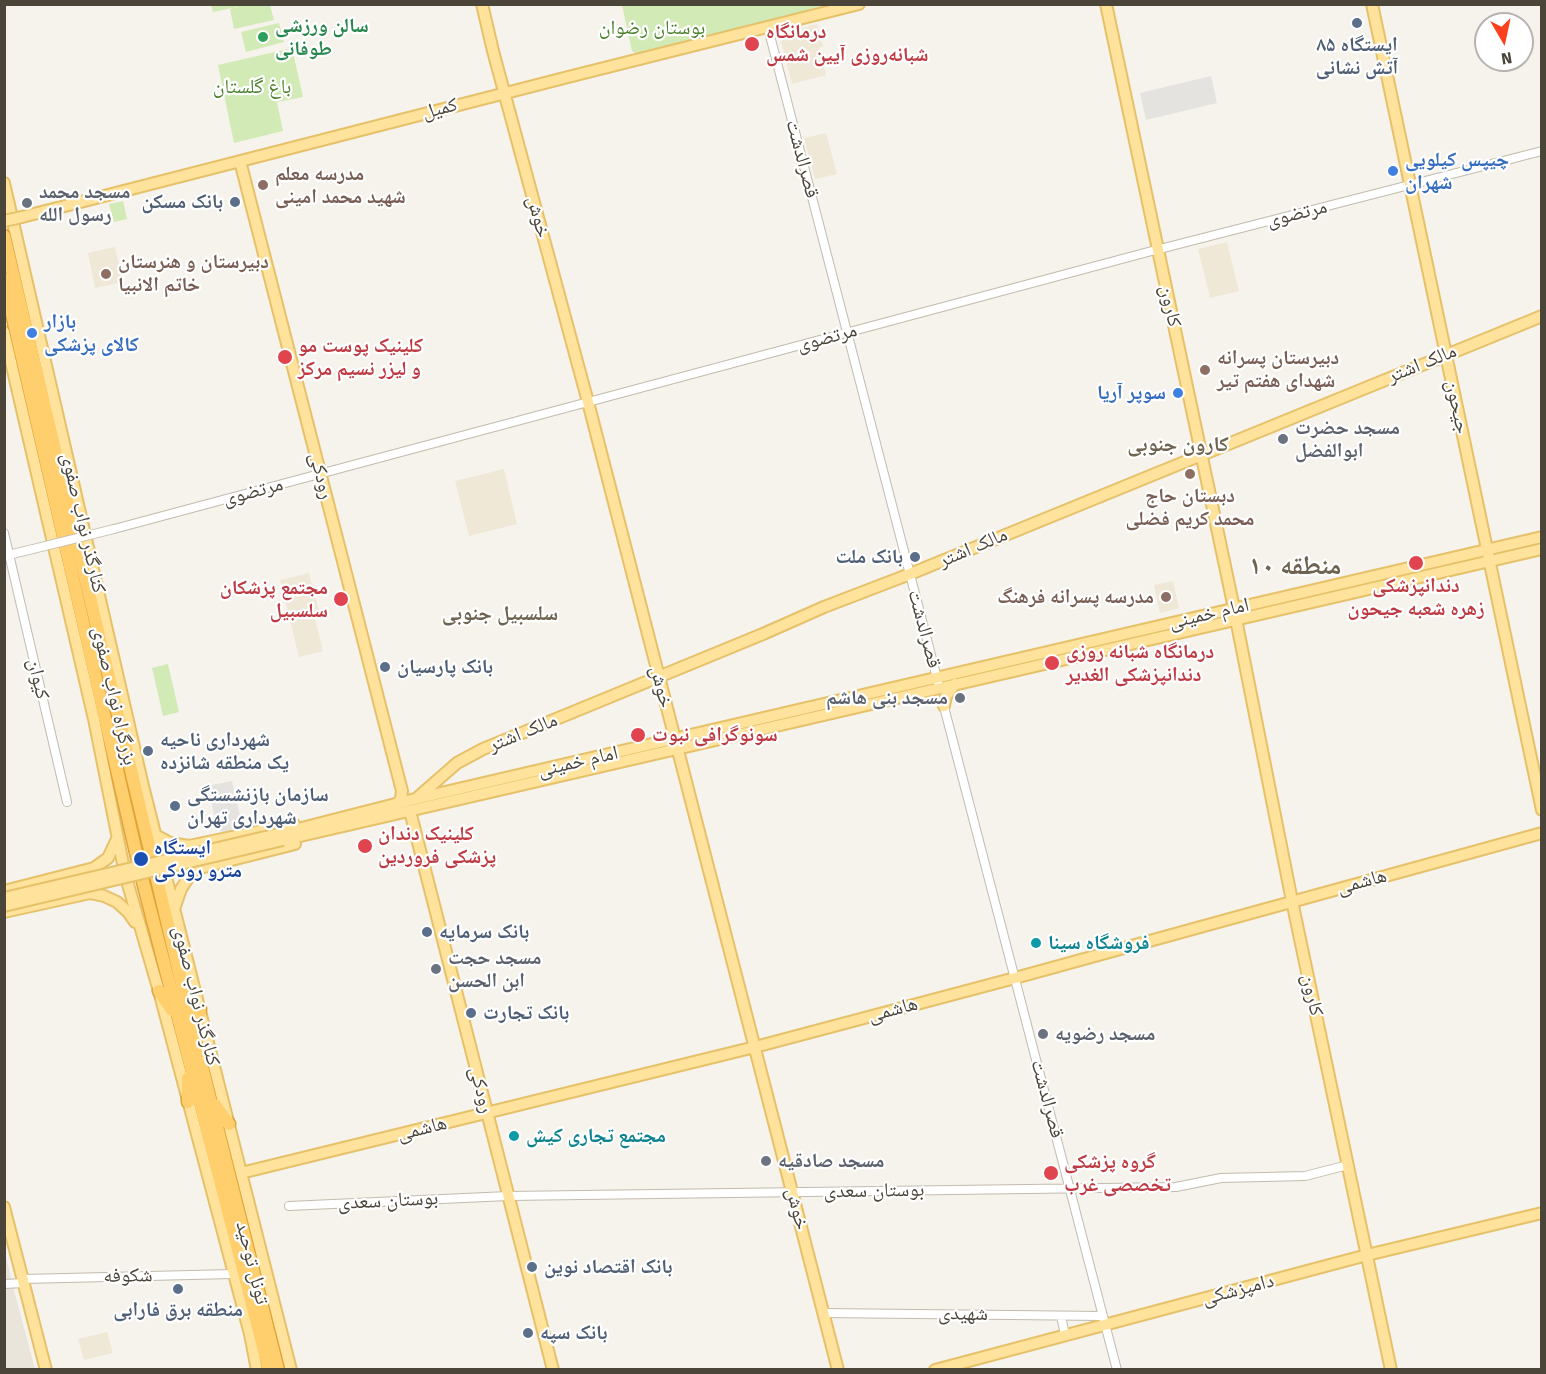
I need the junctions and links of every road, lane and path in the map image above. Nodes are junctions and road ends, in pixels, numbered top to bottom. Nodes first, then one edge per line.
1 (482, 4) edge
2 (858, 4) edge
3 (1106, 4) edge
4 (1371, 4) edge
5 (768, 27) junction
6 (505, 93) junction
7 (1542, 151) edge
8 (240, 161) junction
9 (4, 183) edge
10 (1410, 185) junction
11 (4, 221) edge
12 (4, 236) edge
13 (1158, 249) junction
14 (4, 279) edge
15 (1542, 316) edge
16 (4, 332) edge
17 (847, 333) junction
18 (1446, 355) junction
19 (588, 402) junction
20 (1201, 454) junction
21 (321, 474) junction
22 (4, 533) edge
23 (1542, 537) edge
24 (1517, 549) junction
25 (1542, 549) edge
26 (1488, 555) junction
27 (7, 556) edge
28 (910, 574) junction
29 (1235, 614) junction
30 (658, 677) junction
31 (938, 683) junction
32 (955, 684) junction
33 (944, 706) junction
34 (676, 744) junction
35 (561, 771) junction
36 (415, 800) junction
37 (67, 802) dead end
38 (396, 805) junction
39 (1542, 810) edge
40 (410, 811) junction
41 (326, 826) junction
42 (1542, 833) edge
43 (155, 835) junction
44 (282, 837) junction
45 (117, 839) junction
46 (189, 846) junction
47 (194, 869) junction
48 (85, 871) junction
49 (4, 891) edge
50 (90, 892) junction
51 (4, 898) edge
52 (1292, 901) junction
53 (4, 906) edge
54 (174, 909) junction
55 (4, 912) edge
56 (142, 933) junction
57 (1016, 978) junction
58 (159, 991) junction
59 (200, 1010) junction
60 (178, 1019) junction
61 (195, 1039) junction
62 (755, 1047) junction
63 (187, 1055) junction
64 (210, 1098) junction
65 (188, 1102) junction
66 (487, 1113) junction
67 (229, 1124) junction
68 (220, 1159) junction
69 (1348, 1165) junction
70 (241, 1173) junction
71 (1070, 1188) junction
72 (792, 1192) junction
73 (508, 1196) junction
74 (289, 1206) dead end
75 (4, 1208) edge
76 (1542, 1213) edge
77 (1367, 1255) junction
78 (233, 1274) junction
79 (23, 1281) junction
80 (4, 1284) edge
81 (823, 1313) junction
82 (1062, 1316) junction
83 (1104, 1320) junction
84 (250, 1334) junction
85 (1065, 1335) junction
86 (285, 1345) junction
87 (46, 1370) edge
88 (257, 1370) edge
89 (263, 1370) edge
90 (269, 1370) edge
91 (278, 1370) edge
92 (285, 1370) edge
93 (291, 1370) edge
94 (553, 1370) edge
95 (838, 1370) edge
96 (935, 1370) edge
97 (1117, 1370) edge
98 (1391, 1370) edge

1 - 6 main road, خوش
2 - 5 main road, کمیل
3 - 13 main road, کارون
4 - 10 main road, جیحون
5 - 6 main road, کمیل
5 - 17 street, قصرالدشت
6 - 8 main road, کمیل
6 - 19 main road, خوش
7 - 10 street, مرتضوی
8 - 11 main road, کمیل, bridge
8 - 21 main road, رودکی
9 - 43 main road, کنارگذر نواب صفوی
10 - 13 street, مرتضوی
10 - 18 main road, جیحون
12 - 61 highway, بزرگراه نواب صفوی
13 - 17 street, مرتضوی
13 - 20 main road, کارون
14 - 60 highway, بزرگراه نواب صفوی
15 - 18 main road, مالک اشتر
16 - 45 main road, کنارگذر نواب صفوی
17 - 19 street, مرتضوی
17 - 28 street, قصرالدشت
18 - 20 main road, مالک اشتر
18 - 26 main road, جیحون
19 - 21 street, مرتضوی
19 - 30 main road, خوش
20 - 28 main road, مالک اشتر
20 - 29 main road, کارون
21 - 27 street, مرتضوی, bridge
21 - 38 main road, رودکی
22 - 27 street, کیوان
23 - 24 main road, امام خمینی
24 - 25 main road, امام خمینی
24 - 26 main road, امام خمینی
26 - 29 main road, امام خمینی
26 - 39 main road, جیحون
27 - 37 street, کیوان
28 - 30 main road, مالک اشتر
28 - 31 street, قصرالدشت
29 - 31 main road, امام خمینی
29 - 32 main road, امام خمینی
29 - 52 main road, کارون
30 - 34 main road, خوش
30 - 36 main road, مالک اشتر
31 - 32 main road, امام خمینی
31 - 33 street, قصرالدشت
31 - 34 main road, امام خمینی
32 - 33 main road
33 - 57 street, قصرالدشت
34 - 35 main road, امام خمینی
34 - 62 main road, خوش
35 - 36 main road, امام خمینی
35 - 40 main road, امام خمینی
36 - 38 main road, امام خمینی
38 - 41 main road, امام خمینی
40 - 41 main road, امام خمینی
40 - 66 main road, رودکی
41 - 44 main road, امام خمینی
41 - 46 main road
41 - 47 main road
42 - 52 main road, هاشمی
43 - 46 main road
43 - 54 main road, کنارگذر نواب صفوی
44 - 51 main road, bridge
44 - 53 main road, bridge
45 - 48 main road
45 - 56 main road, کنارگذر نواب صفوی
46 - 47 main road
47 - 54 main road
48 - 49 main road
48 - 50 main road
50 - 55 main road
50 - 56 main road
52 - 57 main road, هاشمی
52 - 69 main road, کارون
54 - 59 main road, کنارگذر نواب صفوی
56 - 58 main road, کنارگذر نواب صفوی
57 - 62 main road, هاشمی
57 - 71 street, قصرالدشت
58 - 60 highway
58 - 65 main road, کنارگذر نواب صفوی
59 - 61 highway
59 - 67 main road, کنارگذر نواب صفوی
60 - 63 highway, بزرگراه نواب صفوی
61 - 64 highway, بزرگراه نواب صفوی
62 - 66 main road, هاشمی
62 - 72 main road, خوش
63 - 65 highway
63 - 68 highway, بزرگراه نواب صفوی
64 - 67 highway
64 - 68 highway, بزرگراه نواب صفوی
65 - 78 main road, کنارگذر نواب صفوی
66 - 70 main road, هاشمی
66 - 73 main road, رودکی
67 - 70 main road, کنارگذر نواب صفوی
68 - 90 highway, تونل توحید
68 - 91 highway, تونل توحید
69 - 71 street, بوستان سعدی
69 - 77 main road, کارون
70 - 86 main road, کنارگذر نواب صفوی
71 - 72 street, بوستان سعدی
71 - 83 street, قصرالدشت
72 - 73 street, بوستان سعدی
72 - 81 main road, خوش
73 - 74 street, بوستان سعدی
73 - 94 main road, رودکی
75 - 79 main road
76 - 77 main road, دامپزشکی
77 - 83 main road, دامپزشکی
77 - 98 main road, کارون
78 - 79 street, شکوفه
78 - 84 main road, کنارگذر نواب صفوی
79 - 80 street, شکوفه
79 - 87 main road
81 - 82 street, شهیدی
81 - 95 main road, خوش
82 - 83 street, شهیدی
82 - 85 street
83 - 85 main road, دامپزشکی
83 - 97 street, قصرالدشت
84 - 88 main road
84 - 89 main road
85 - 96 main road, دامپزشکی
86 - 92 main road
86 - 93 main road

